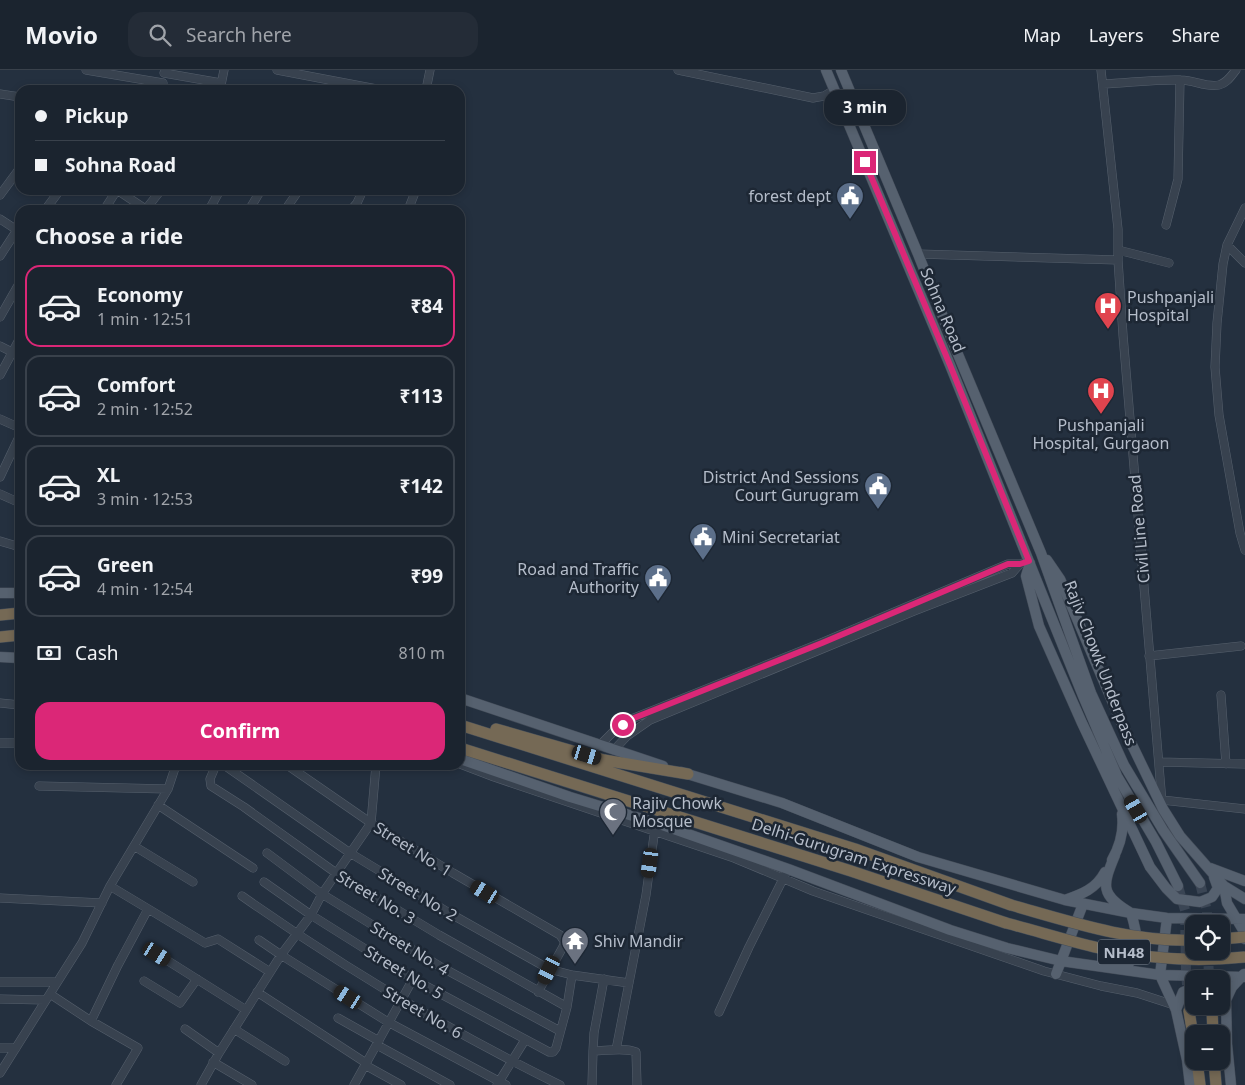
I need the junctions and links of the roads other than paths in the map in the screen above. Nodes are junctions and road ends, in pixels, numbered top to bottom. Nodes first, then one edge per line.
1 (86, 70) edge
2 (224, 70) edge
3 (277, 70) edge
4 (421, 70) edge
5 (678, 70) edge
6 (826, 70) edge
7 (840, 70) edge
8 (1102, 70) edge
9 (1236, 70) edge
10 (430, 71) edge
11 (113, 72) edge
12 (165, 72) edge
13 (1180, 80) junction
14 (1103, 84) junction
15 (158, 85) edge
16 (162, 85) edge
17 (217, 85) edge
18 (221, 85) edge
19 (356, 85) edge
20 (427, 85) edge
21 (834, 90) junction
22 (0, 94) edge
23 (15, 96) edge
24 (15, 175) edge
25 (0, 195) edge
26 (124, 195) edge
27 (140, 205) edge
28 (1245, 208) edge
29 (0, 219) edge
30 (1166, 225) dead end
31 (15, 229) edge
32 (15, 235) edge
33 (1227, 245) junction
34 (1118, 250) junction
35 (918, 254) junction
36 (0, 256) edge
37 (1118, 260) junction
38 (1169, 263) dead end
39 (1245, 263) edge
40 (15, 290) edge
41 (0, 316) edge
42 (0, 346) edge
43 (15, 347) edge
44 (12, 352) junction
45 (15, 354) edge
46 (0, 375) edge
47 (0, 419) edge
48 (15, 426) edge
49 (15, 445) edge
50 (1, 472) edge
51 (0, 494) edge
52 (15, 501) edge
53 (1242, 532) edge
54 (0, 541) edge
55 (15, 546) edge
56 (1245, 550) edge
57 (1041, 553) junction
58 (1026, 563) junction
59 (0, 593) edge
60 (15, 593) edge
61 (15, 614) edge
62 (0, 615) edge
63 (15, 636) edge
64 (0, 637) edge
65 (1241, 646) dead end
66 (1149, 656) junction
67 (0, 657) edge
68 (15, 658) edge
69 (1221, 696) dead end
70 (465, 700) edge
71 (0, 704) edge
72 (15, 704) edge
73 (465, 725) edge
74 (465, 726) edge
75 (0, 743) edge
76 (15, 743) edge
77 (599, 746) junction
78 (465, 750) edge
79 (614, 750) junction
80 (465, 761) edge
81 (1158, 762) junction
82 (1226, 764) junction
83 (1245, 764) edge
84 (465, 766) edge
85 (174, 770) edge
86 (214, 770) edge
87 (231, 770) edge
88 (294, 770) edge
89 (376, 770) edge
90 (688, 774) junction
91 (39, 786) dead end
92 (168, 789) junction
93 (1162, 804) junction
94 (158, 805) junction
95 (1121, 808) junction
96 (1245, 809) edge
97 (371, 823) junction
98 (655, 828) junction
99 (134, 846) junction
100 (267, 853) dead end
101 (350, 853) junction
102 (1115, 855) junction
103 (253, 868) dead end
104 (788, 869) junction
105 (1210, 871) junction
106 (336, 873) junction
107 (784, 880) junction
108 (1245, 881) edge
109 (193, 882) dead end
110 (264, 882) dead end
111 (1200, 882) tunnel mouth
112 (110, 886) junction
113 (1178, 886) tunnel mouth
114 (1224, 886) junction
115 (322, 894) junction
116 (242, 896) dead end
117 (0, 898) edge
118 (1245, 899) edge
119 (1065, 900) junction
120 (102, 903) junction
121 (1083, 904) junction
122 (148, 909) junction
123 (1131, 913) junction
124 (311, 915) junction
125 (1167, 918) junction
126 (1240, 919) edge
127 (297, 934) junction
128 (1245, 938) edge
129 (1230, 939) edge
130 (260, 940) dead end
131 (1185, 940) edge
132 (157, 954) dead end
133 (281, 955) junction
134 (1245, 957) edge
135 (1061, 961) junction
136 (1124, 969) junction
137 (549, 970) junction
138 (270, 972) junction
139 (1056, 974) junction
140 (572, 975) junction
141 (1160, 975) junction
142 (1244, 975) edge
143 (413, 979) junction
144 (604, 979) junction
145 (197, 980) junction
146 (0, 982) edge
147 (57, 982) junction
148 (144, 982) dead end
149 (629, 982) junction
150 (1230, 990) edge
151 (1185, 991) edge
152 (258, 992) junction
153 (538, 992) junction
154 (47, 997) junction
155 (0, 999) edge
156 (400, 1000) junction
157 (567, 1007) junction
158 (1175, 1008) junction
159 (246, 1010) junction
160 (719, 1012) dead end
161 (1225, 1015) edge
162 (338, 1018) dead end
163 (91, 1021) junction
164 (388, 1022) junction
165 (234, 1029) junction
166 (185, 1030) dead end
167 (560, 1031) junction
168 (525, 1040) junction
169 (378, 1043) junction
170 (0, 1048) edge
171 (16, 1048) junction
172 (616, 1050) junction
173 (593, 1051) junction
174 (219, 1053) junction
175 (285, 1061) dead end
176 (512, 1061) junction
177 (214, 1062) junction
178 (366, 1064) junction
179 (1198, 1070) edge
180 (1215, 1070) edge
181 (0, 1073) edge
182 (501, 1084) edge
183 (116, 1085) edge
184 (202, 1085) edge
185 (252, 1085) edge
186 (355, 1085) edge
187 (401, 1085) edge
188 (450, 1085) edge
189 (560, 1085) edge
190 (592, 1085) edge
191 (637, 1085) edge
192 (1190, 1085) edge
193 (1200, 1085) edge
194 (1216, 1085) edge
195 (1231, 1085) edge

1 - 11 street
2 - 18 street
3 - 19 street
4 - 10 street
5 - 21 street
6 - 21 main road, Sohna Road
7 - 35 main road, Sohna Road
8 - 14 street, Civil Line Road
9 - 13 street
10 - 20 street
11 - 15 street
12 - 16 street
12 - 17 street
13 - 14 street
13 - 30 street
14 - 34 street, Civil Line Road
21 - 58 main road, Sohna Road
22 - 23 street
24 - 25 street
26 - 27 street
28 - 33 street
29 - 31 street
32 - 36 street
33 - 39 street
33 - 53 street
34 - 37 street, Civil Line Road
34 - 38 street
35 - 37 street
35 - 57 main road, Sohna Road
37 - 66 street, Civil Line Road
40 - 41 street
42 - 44 street
43 - 44 street
44 - 45 street
44 - 46 street
47 - 48 street
49 - 50 street
51 - 52 street
53 - 56 street
54 - 55 street
57 - 93 main road
57 - 111 main road, Rajiv Chowk Underpass
58 - 77 street
58 - 79 street
58 - 95 main road
58 - 113 main road, Rajiv Chowk Underpass
59 - 60 main road
61 - 62 highway
63 - 64 highway
65 - 66 street
66 - 81 street, Civil Line Road
67 - 68 main road
69 - 82 street
70 - 77 main road
71 - 72 street
73 - 90 highway
74 - 131 highway, Delhi-Gurugram Expressway / NH48, bridge
75 - 76 street
77 - 79 main road
78 - 134 highway, Delhi-Gurugram Expressway / NH48, bridge
79 - 90 main road
80 - 98 main road
81 - 82 street
81 - 93 street, Civil Line Road
82 - 83 street
84 - 98 street
85 - 92 street
86 - 106 street, Street No. 3
87 - 101 street, Street No. 2
88 - 97 street, Street No. 1
89 - 97 street
90 - 119 main road
91 - 92 street
92 - 94 street
93 - 96 street
93 - 105 main road
94 - 99 street
94 - 103 street
95 - 102 main road
95 - 105 main road
97 - 101 street
97 - 137 street, Street No. 1
98 - 104 main road
98 - 107 street
98 - 149 street
99 - 109 street
99 - 112 street
100 - 115 street, Street No. 4
101 - 106 street
101 - 137 street, Street No. 2
102 - 119 main road
102 - 123 main road
104 - 107 street
104 - 135 main road
105 - 108 main road
105 - 114 main road
106 - 115 street
106 - 153 street, Street No. 3
107 - 139 street
107 - 160 street
110 - 124 street, Street No. 5
112 - 120 street
112 - 122 street
114 - 118 main road
114 - 126 main road
115 - 124 street
115 - 167 street, Street No. 4
116 - 127 street, Street No. 6
117 - 120 street
119 - 121 main road
120 - 147 street
121 - 123 main road
121 - 135 main road
122 - 138 street
122 - 163 street
123 - 125 main road
123 - 136 main road
124 - 127 street
124 - 143 street, Street No. 5
125 - 126 main road
125 - 141 main road
126 - 128 main road
127 - 133 street
127 - 156 street, Street No. 6
128 - 129 highway, bridge
130 - 133 street
132 - 145 street
133 - 138 street
133 - 164 street
135 - 136 main road
135 - 139 main road
136 - 141 main road
137 - 140 street, Street No. 2
137 - 153 street
138 - 152 street
139 - 158 street
140 - 144 street, Street No. 2
140 - 157 street
141 - 142 main road
141 - 158 main road
142 - 150 main road
143 - 156 street
143 - 168 street, Street No. 5
144 - 149 street, Street No. 2
144 - 173 street
145 - 148 street
145 - 159 street
146 - 147 street
147 - 154 street
149 - 172 street
151 - 158 main road
152 - 159 street
152 - 178 street
153 - 157 street, Street No. 3
154 - 155 street
154 - 163 street
154 - 171 street
156 - 164 street
156 - 176 street, Street No. 6
157 - 167 street
158 - 192 main road
159 - 165 street
161 - 195 main road
162 - 169 street
163 - 183 street
164 - 169 street
164 - 182 street
165 - 174 street
165 - 175 street
166 - 174 street
167 - 168 street, Street No. 5
168 - 176 street
169 - 178 street
169 - 188 street
170 - 171 street
171 - 181 street
172 - 173 street
172 - 191 street
173 - 190 street
174 - 177 street
176 - 182 street
176 - 189 street, Street No. 6
177 - 184 street
177 - 185 street
178 - 186 street
178 - 187 street
179 - 193 highway
180 - 194 highway

